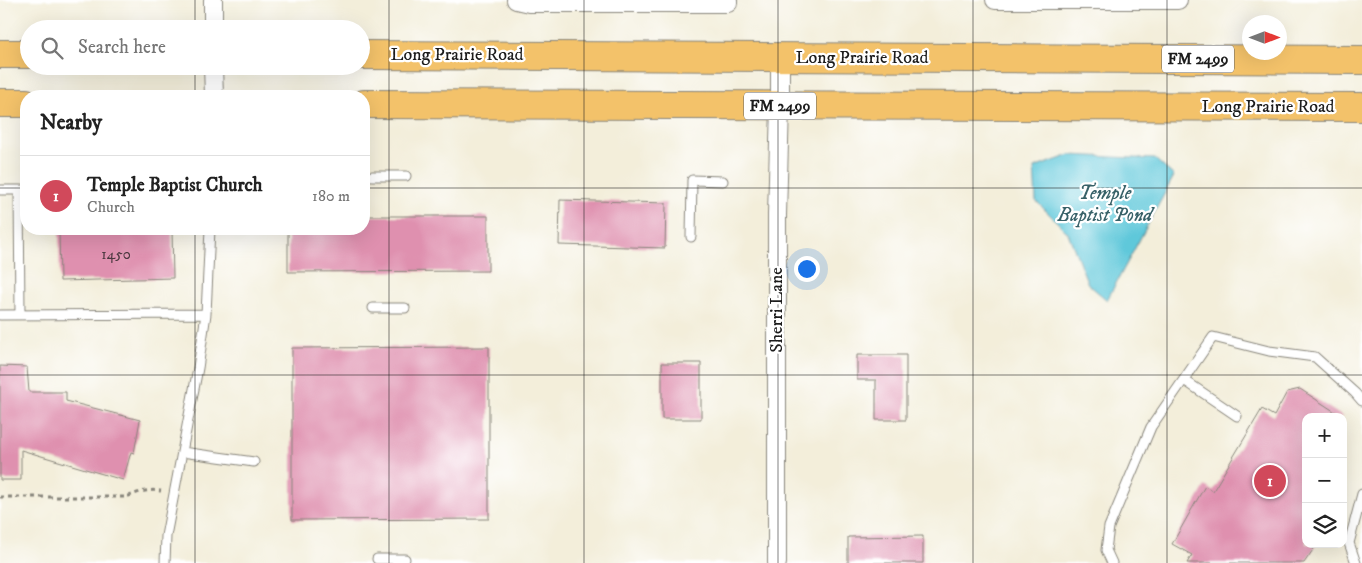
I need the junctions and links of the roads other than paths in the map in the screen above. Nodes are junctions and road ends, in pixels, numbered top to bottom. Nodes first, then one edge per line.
1 (213, 0) edge
2 (516, 0) edge
3 (728, 0) edge
4 (995, 0) edge
5 (1178, 0) edge
6 (213, 20) edge
7 (0, 54) edge
8 (20, 54) edge
9 (370, 55) edge
10 (780, 57) junction
11 (1362, 60) edge
12 (213, 75) edge
13 (214, 90) edge
14 (0, 103) edge
15 (20, 103) edge
16 (370, 104) edge
17 (780, 106) junction
18 (1362, 108) edge
19 (372, 176) dead end
20 (406, 176) dead end
21 (724, 181) dead end
22 (0, 190) edge
23 (20, 190) edge
24 (22, 235) edge
25 (210, 235) edge
26 (691, 236) dead end
27 (373, 308) dead end
28 (405, 308) dead end
29 (206, 314) junction
30 (0, 315) edge
31 (20, 315) junction
32 (1184, 380) junction
33 (1362, 401) edge
34 (1237, 416) dead end
35 (182, 452) junction
36 (254, 462) dead end
37 (1362, 494) edge
38 (377, 559) dead end
39 (404, 559) dead end
40 (165, 563) edge
41 (776, 563) edge
42 (1112, 563) edge
43 (1356, 563) edge

1 - 6 street
2 - 3 street
4 - 5 street
7 - 8 main road
9 - 10 main road, Long Prairie Road / FM 2499
10 - 11 main road, Long Prairie Road / FM 2499
10 - 17 street, Sherri Lane
12 - 13 street
14 - 15 main road
16 - 17 main road, Long Prairie Road / FM 2499
17 - 18 main road, Long Prairie Road / FM 2499
17 - 41 street, Sherri Lane
19 - 20 lane
21 - 26 lane
22 - 23 lane
24 - 31 lane
25 - 29 lane
27 - 28 lane
29 - 31 lane
29 - 35 lane
30 - 31 lane
32 - 33 lane
32 - 34 lane
32 - 42 lane
35 - 36 lane
35 - 40 lane
37 - 43 lane
38 - 39 lane

